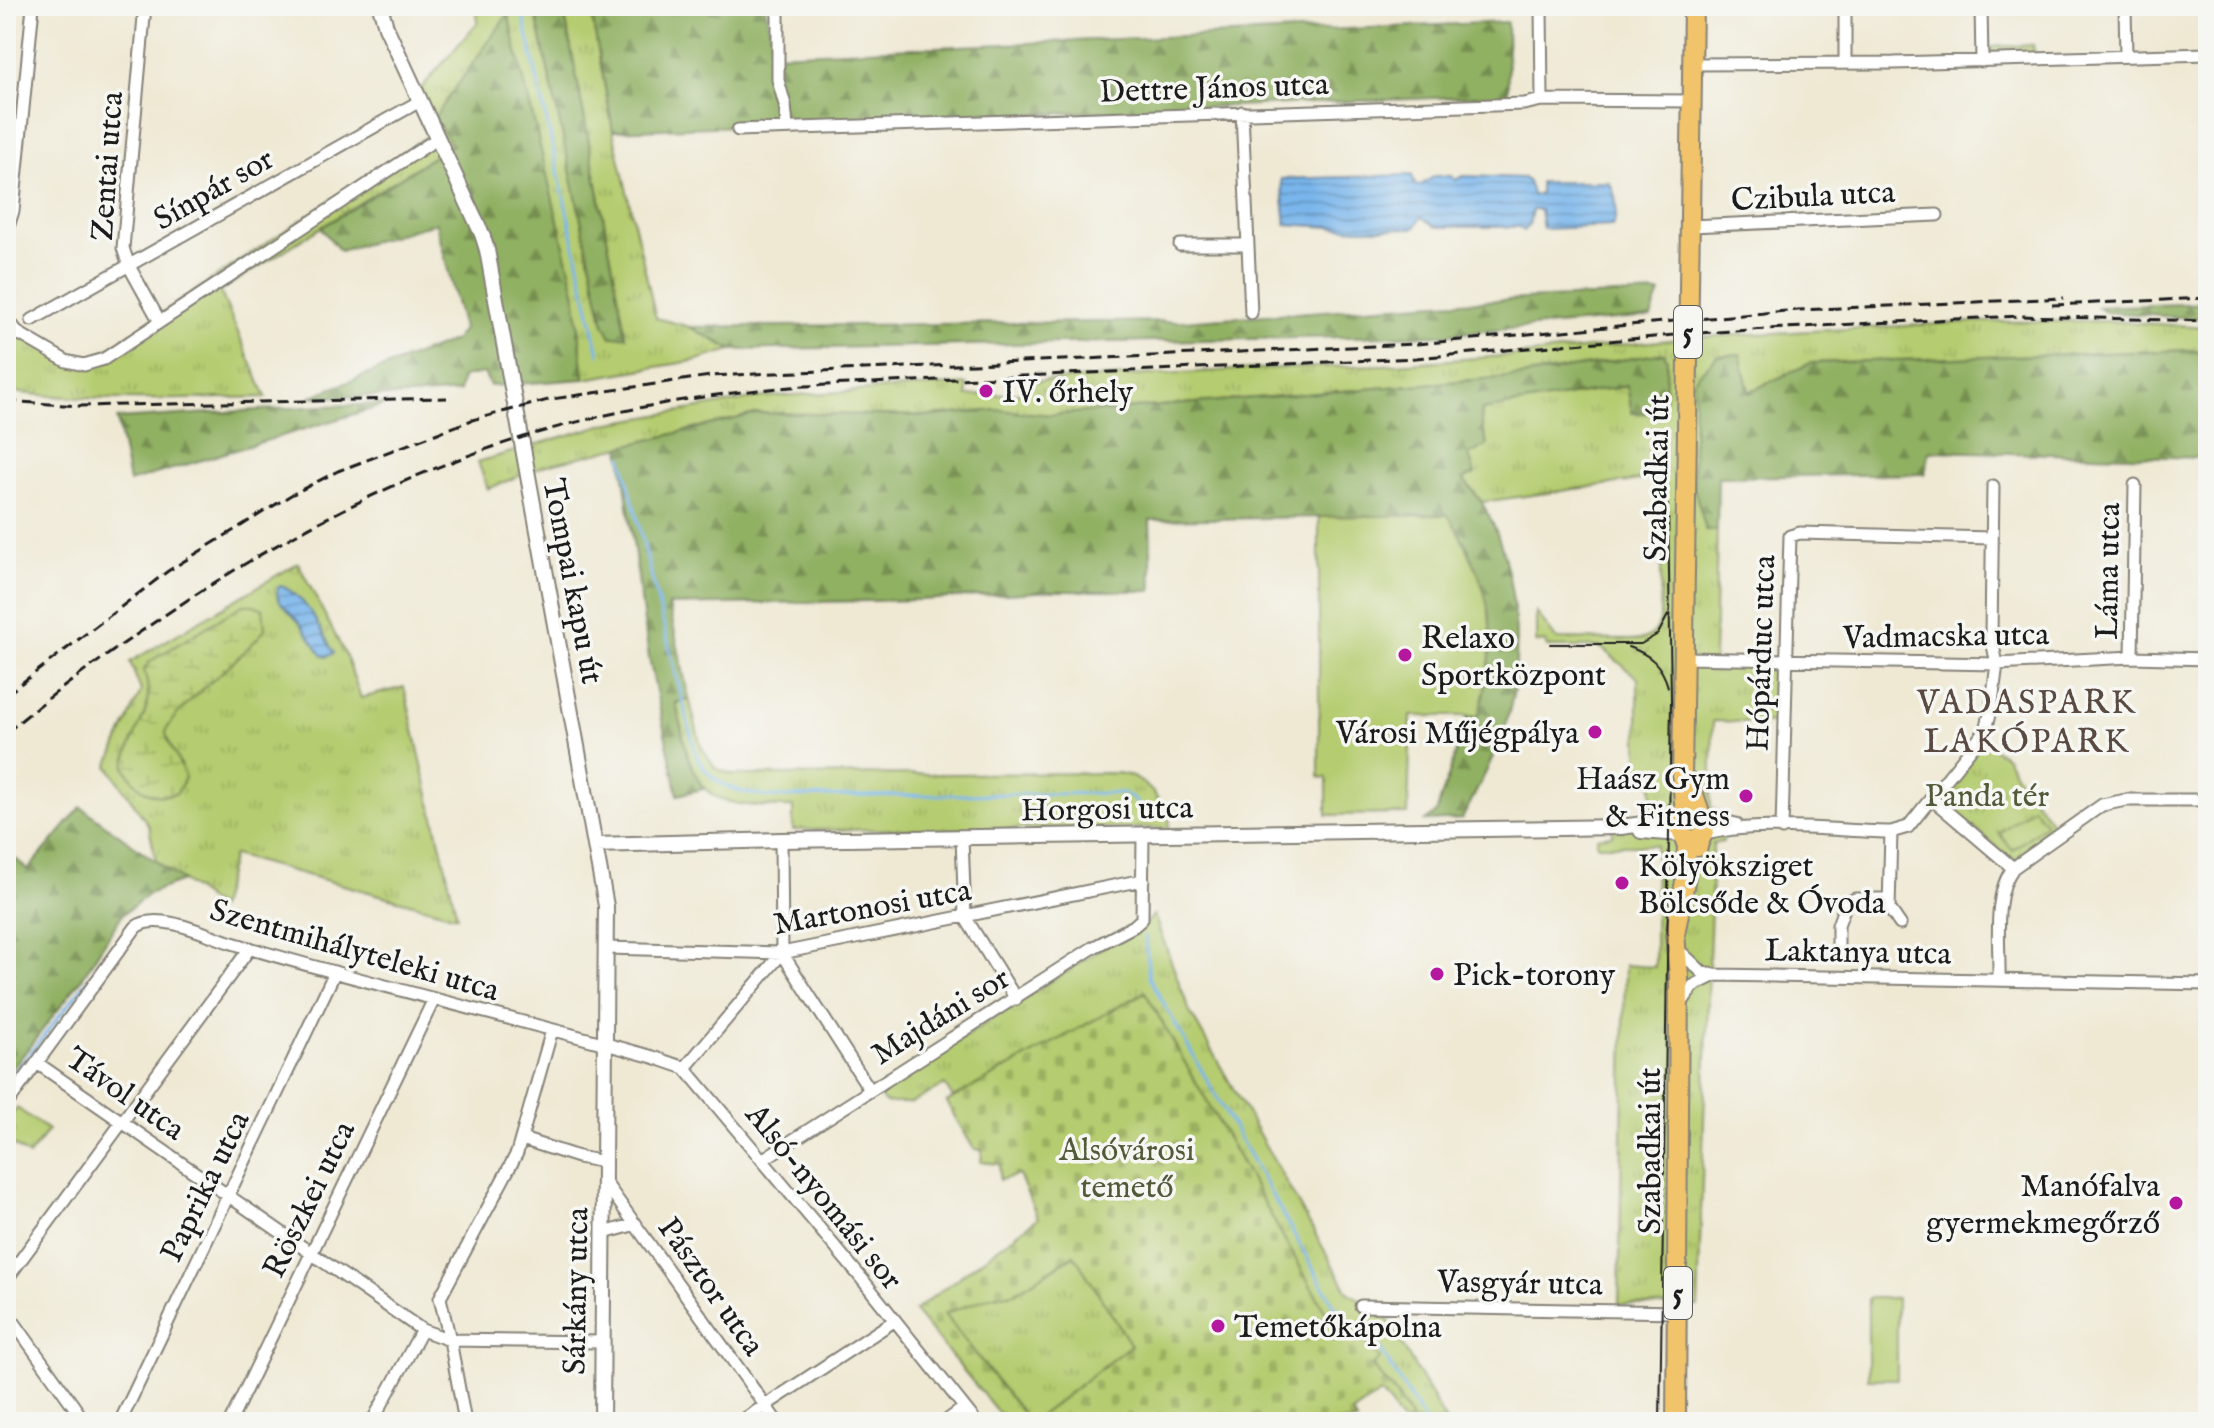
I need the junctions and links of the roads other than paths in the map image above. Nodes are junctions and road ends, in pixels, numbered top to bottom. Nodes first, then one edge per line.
1 (33, 6) edge
2 (145, 6) edge
3 (380, 6) edge
4 (778, 6) edge
5 (1541, 6) edge
6 (1693, 6) edge
7 (1845, 6) edge
8 (1981, 6) edge
9 (2125, 6) edge
10 (2208, 54) edge
11 (2126, 56) junction
12 (1982, 61) junction
13 (1845, 63) junction
14 (1692, 64) junction
15 (1542, 100) junction
16 (420, 101) junction
17 (1692, 101) junction
18 (1242, 112) junction
19 (787, 127) junction
20 (738, 130) dead end
21 (438, 138) junction
22 (1937, 215) dead end
23 (1691, 226) junction
24 (6, 233) edge
25 (1180, 245) dead end
26 (1248, 245) junction
27 (129, 266) junction
28 (1251, 313) dead end
29 (6, 317) edge
30 (32, 320) dead end
31 (160, 322) junction
32 (18, 333) junction
33 (6, 339) edge
34 (2135, 485) dead end
35 (1993, 486) dead end
36 (1991, 538) junction
37 (2132, 657) junction
38 (1684, 658) junction
39 (2208, 659) edge
40 (1786, 661) junction
41 (1997, 664) junction
42 (1932, 799) junction
43 (2208, 800) edge
44 (1692, 826) junction
45 (1761, 828) junction
46 (1782, 829) junction
47 (1891, 832) junction
48 (1143, 836) junction
49 (962, 838) junction
50 (781, 840) junction
51 (595, 845) junction
52 (2013, 868) junction
53 (1143, 880) junction
54 (1889, 899) junction
55 (965, 917) junction
56 (1900, 924) dead end
57 (250, 948) junction
58 (608, 948) junction
59 (1838, 951) dead end
60 (782, 953) junction
61 (1683, 954) junction
62 (335, 972) junction
63 (1715, 975) junction
64 (1679, 976) junction
65 (1999, 980) junction
66 (2208, 984) edge
67 (434, 999) junction
68 (1016, 999) junction
69 (1679, 1008) junction
70 (552, 1030) junction
71 (606, 1043) junction
72 (37, 1063) junction
73 (685, 1068) junction
74 (870, 1090) junction
75 (6, 1105) edge
76 (123, 1123) junction
77 (522, 1139) junction
78 (762, 1160) junction
79 (604, 1162) junction
80 (604, 1181) junction
81 (228, 1195) junction
82 (636, 1224) junction
83 (604, 1233) junction
84 (311, 1253) junction
85 (6, 1280) edge
86 (1361, 1306) dead end
87 (6, 1311) edge
88 (1678, 1312) junction
89 (894, 1321) junction
90 (422, 1330) junction
91 (450, 1340) junction
92 (603, 1342) junction
93 (765, 1406) junction
94 (964, 1408) junction
95 (1678, 1418) edge
96 (85, 1422) edge
97 (120, 1422) edge
98 (230, 1422) edge
99 (372, 1422) edge
100 (465, 1422) edge
101 (602, 1422) edge
102 (740, 1422) edge
103 (777, 1422) edge
104 (945, 1422) edge
105 (976, 1422) edge

1 - 24 street
2 - 27 street, Zentai utca
3 - 16 street, Tompai kapu út
4 - 19 street
5 - 15 street
6 - 14 main road, Szabadkai út / 5
7 - 13 street
8 - 12 street
9 - 11 street
10 - 11 street
11 - 12 street
12 - 13 street
13 - 14 street
14 - 17 main road, Szabadkai út / 5
15 - 17 street, Dettre János utca
15 - 18 street, Dettre János utca
16 - 21 street, Tompai kapu út
16 - 27 street, Sínpár sor
17 - 23 main road, Szabadkai út / 5
18 - 19 street, Dettre János utca
18 - 26 street
19 - 20 street, Dettre János utca
21 - 31 street
21 - 51 street, Tompai kapu út
22 - 23 street, Czibula utca
23 - 38 main road, Szabadkai út / 5
25 - 26 street
26 - 28 street
27 - 30 street, Sínpár sor
27 - 31 street, Zentai utca
29 - 32 street
31 - 32 street
32 - 33 street
34 - 37 street, Láma utca
35 - 36 street
36 - 40 street, Hópárduc utca
36 - 41 street
37 - 39 street, Vadmacska utca
37 - 41 street, Vadmacska utca
38 - 40 street, Vadmacska utca
38 - 44 main road, Szabadkai út / 5
40 - 41 street, Vadmacska utca
40 - 46 street, Hópárduc utca
41 - 42 street
42 - 47 street
42 - 52 street
43 - 52 street
44 - 45 street
44 - 45 street
44 - 48 street, Horgosi utca
44 - 61 main road, Szabadkai út / 5
44 - 64 main road, Szabadkai út / 5
45 - 46 street
46 - 47 street
47 - 54 street
48 - 49 street, Horgosi utca
48 - 53 street
49 - 50 street, Horgosi utca
49 - 55 street
50 - 51 street, Horgosi utca
50 - 60 street
51 - 58 street, Tompai kapu út
52 - 65 street
53 - 55 street, Martonosi utca
53 - 68 street, Majdáni sor
54 - 56 street
54 - 59 street
55 - 60 street, Martonosi utca
55 - 68 street
57 - 62 street, Szentmihályteleki utca
57 - 72 street, Szentmihályteleki utca
57 - 76 street
58 - 60 street, Martonosi utca
58 - 71 street, Tompai kapu út
60 - 73 street
60 - 74 street
61 - 63 street
61 - 64 main road, Szabadkai út / 5
62 - 67 street, Szentmihályteleki utca
62 - 81 street, Paprika utca
63 - 65 street, Laktanya utca
63 - 69 street
64 - 69 main road, Szabadkai út / 5
65 - 66 street, Laktanya utca
67 - 70 street, Szentmihályteleki utca
67 - 84 street, Röszkei utca
68 - 74 street, Majdáni sor
69 - 88 main road, Szabadkai út / 5
70 - 71 street, Szentmihályteleki utca
70 - 77 street
71 - 73 street
71 - 79 street, Sárkány utca
72 - 75 street
72 - 76 street, Távol utca
73 - 78 street, Alsó-nyomási sor
74 - 78 street, Majdáni sor
76 - 81 street, Távol utca
76 - 85 street
77 - 79 street
77 - 91 street
78 - 89 street, Alsó-nyomási sor
79 - 80 street, Sárkány utca
80 - 82 street, Pásztor utca
80 - 83 street, Sárkány utca
81 - 84 street, Távol utca
81 - 97 street, Paprika utca
82 - 83 street
82 - 93 street, Pásztor utca
83 - 92 street, Sárkány utca
84 - 90 street, Távol utca
84 - 98 street, Röszkei utca
86 - 88 street, Vasgyár utca
87 - 96 street
88 - 95 main road, Szabadkai út / 5
89 - 93 street
89 - 94 street, Alsó-nyomási sor
90 - 91 street, Távol utca
90 - 99 street
91 - 92 street, Távol utca
91 - 100 street
92 - 101 street, Sárkány utca
93 - 102 street
93 - 103 street, Pásztor utca
94 - 104 street
94 - 105 street, Alsó-nyomási sor

